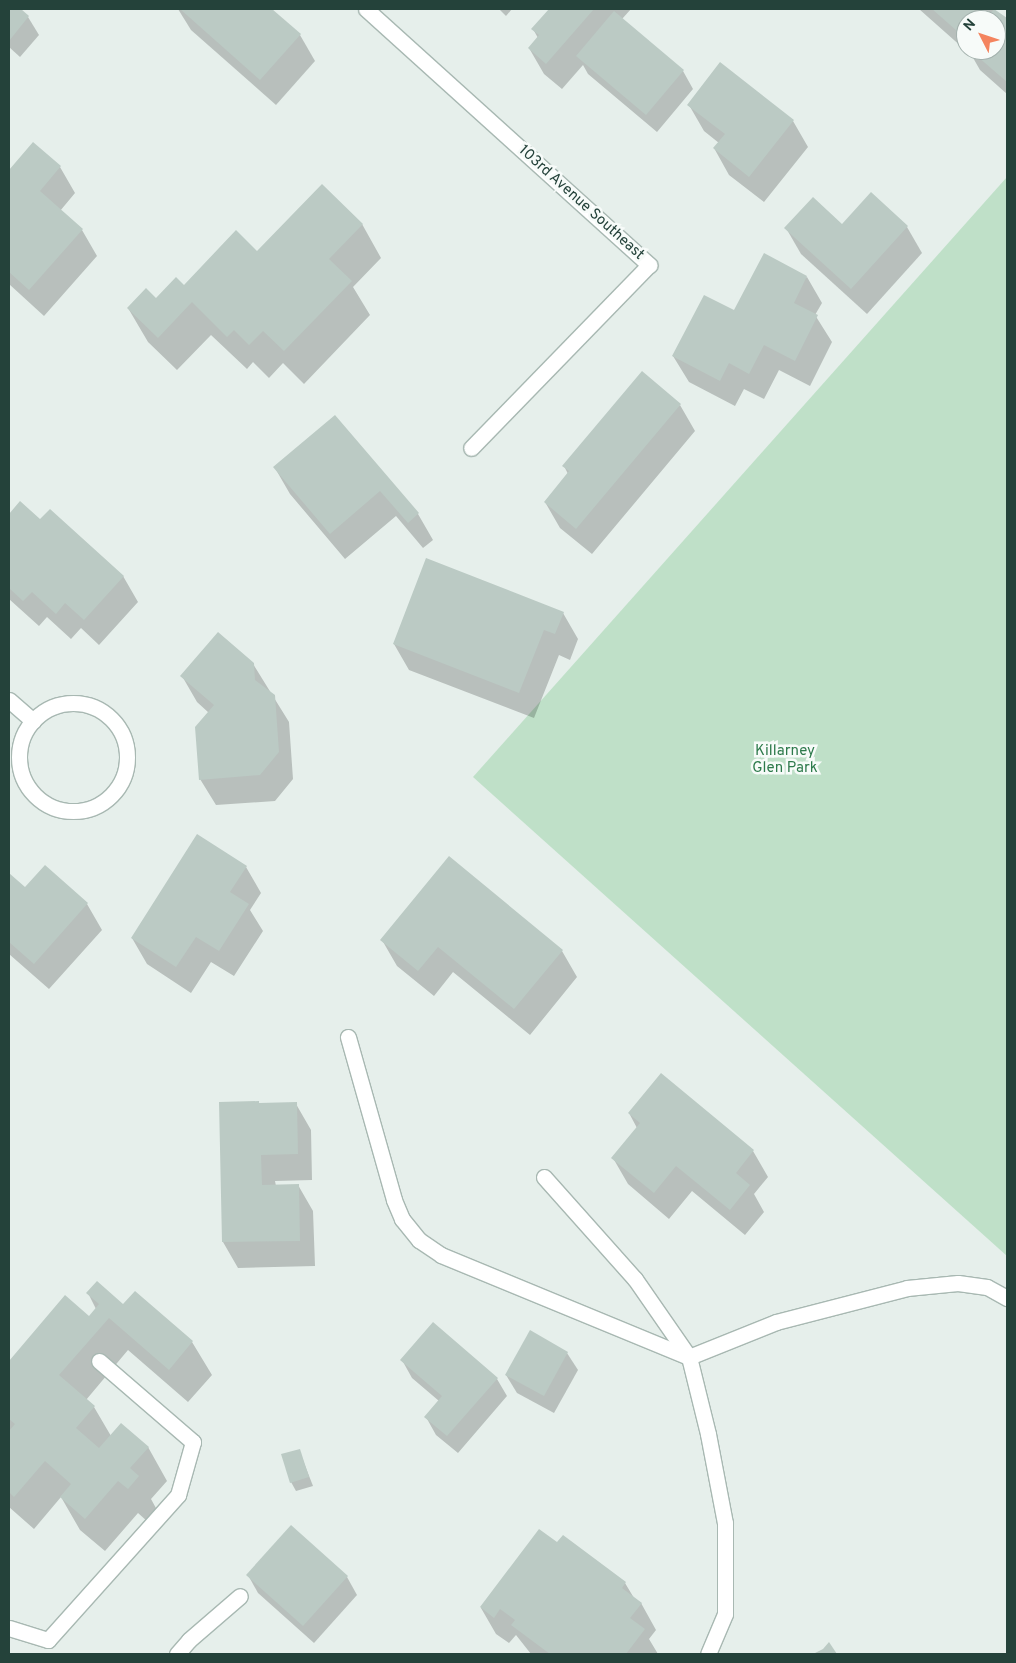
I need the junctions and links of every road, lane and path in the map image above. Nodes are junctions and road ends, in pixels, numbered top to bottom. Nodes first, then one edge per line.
1 (366, 9) edge
2 (470, 448) dead end
3 (9, 700) edge
4 (33, 721) junction
5 (348, 1037) dead end
6 (544, 1177) dead end
7 (1007, 1298) edge
8 (690, 1357) junction
9 (99, 1361) dead end
10 (240, 1596) dead end
11 (9, 1628) edge
12 (177, 1654) edge
13 (708, 1654) edge

1 - 2 street, 103rd Avenue Southeast
3 - 4 street
4 - 4 street
5 - 8 street
6 - 8 street
7 - 8 street
8 - 13 street
9 - 11 street
10 - 12 street

